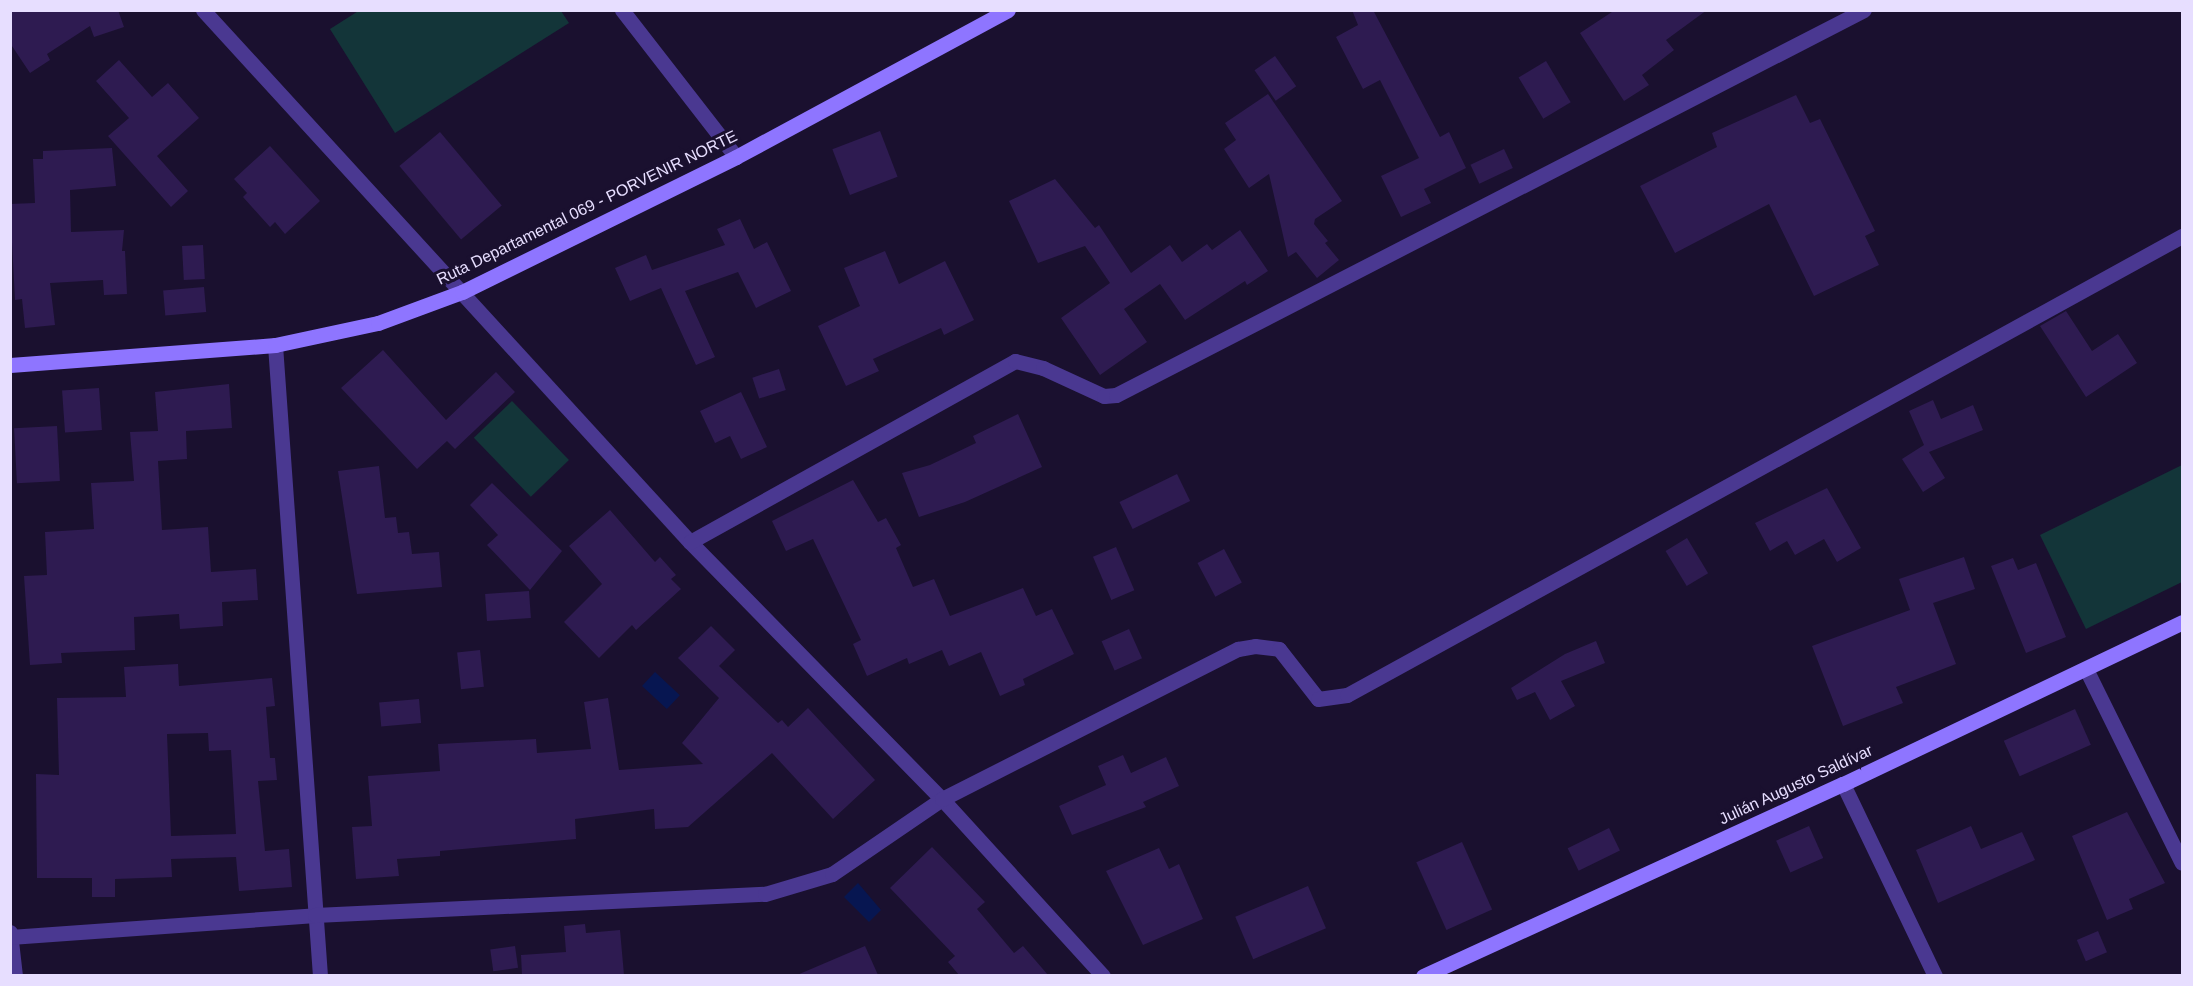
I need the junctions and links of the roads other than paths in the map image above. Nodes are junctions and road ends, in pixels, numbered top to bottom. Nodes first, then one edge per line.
1 (203, 10) edge
2 (622, 10) edge
3 (1008, 10) edge
4 (1864, 10) edge
5 (736, 157) junction
6 (2182, 236) edge
7 (462, 292) junction
8 (275, 345) junction
9 (10, 365) edge
10 (690, 542) junction
11 (2182, 622) edge
12 (2086, 669) junction
13 (1843, 784) junction
14 (942, 799) junction
15 (2182, 863) edge
16 (315, 915) junction
17 (11, 935) edge
18 (15, 975) edge
19 (320, 975) edge
20 (1103, 975) edge
21 (1423, 975) edge
22 (1935, 975) edge

1 - 7 street
2 - 5 street
3 - 5 main road, Ruta Departamental 069 - PORVENIR NORTE
4 - 10 street
5 - 7 main road, Ruta Departamental 069 - PORVENIR NORTE
6 - 14 street
7 - 8 main road, Ruta Departamental 069 - PORVENIR NORTE
7 - 10 street
8 - 9 main road, Ruta Departamental 069 - PORVENIR NORTE
8 - 16 street
10 - 14 street
11 - 12 main road, Julián Augusto Saldívar
12 - 13 main road, Julián Augusto Saldívar
12 - 15 street
13 - 21 main road, Julián Augusto Saldívar
13 - 22 street
14 - 16 street
14 - 20 street
16 - 17 street
16 - 19 street
17 - 18 street

